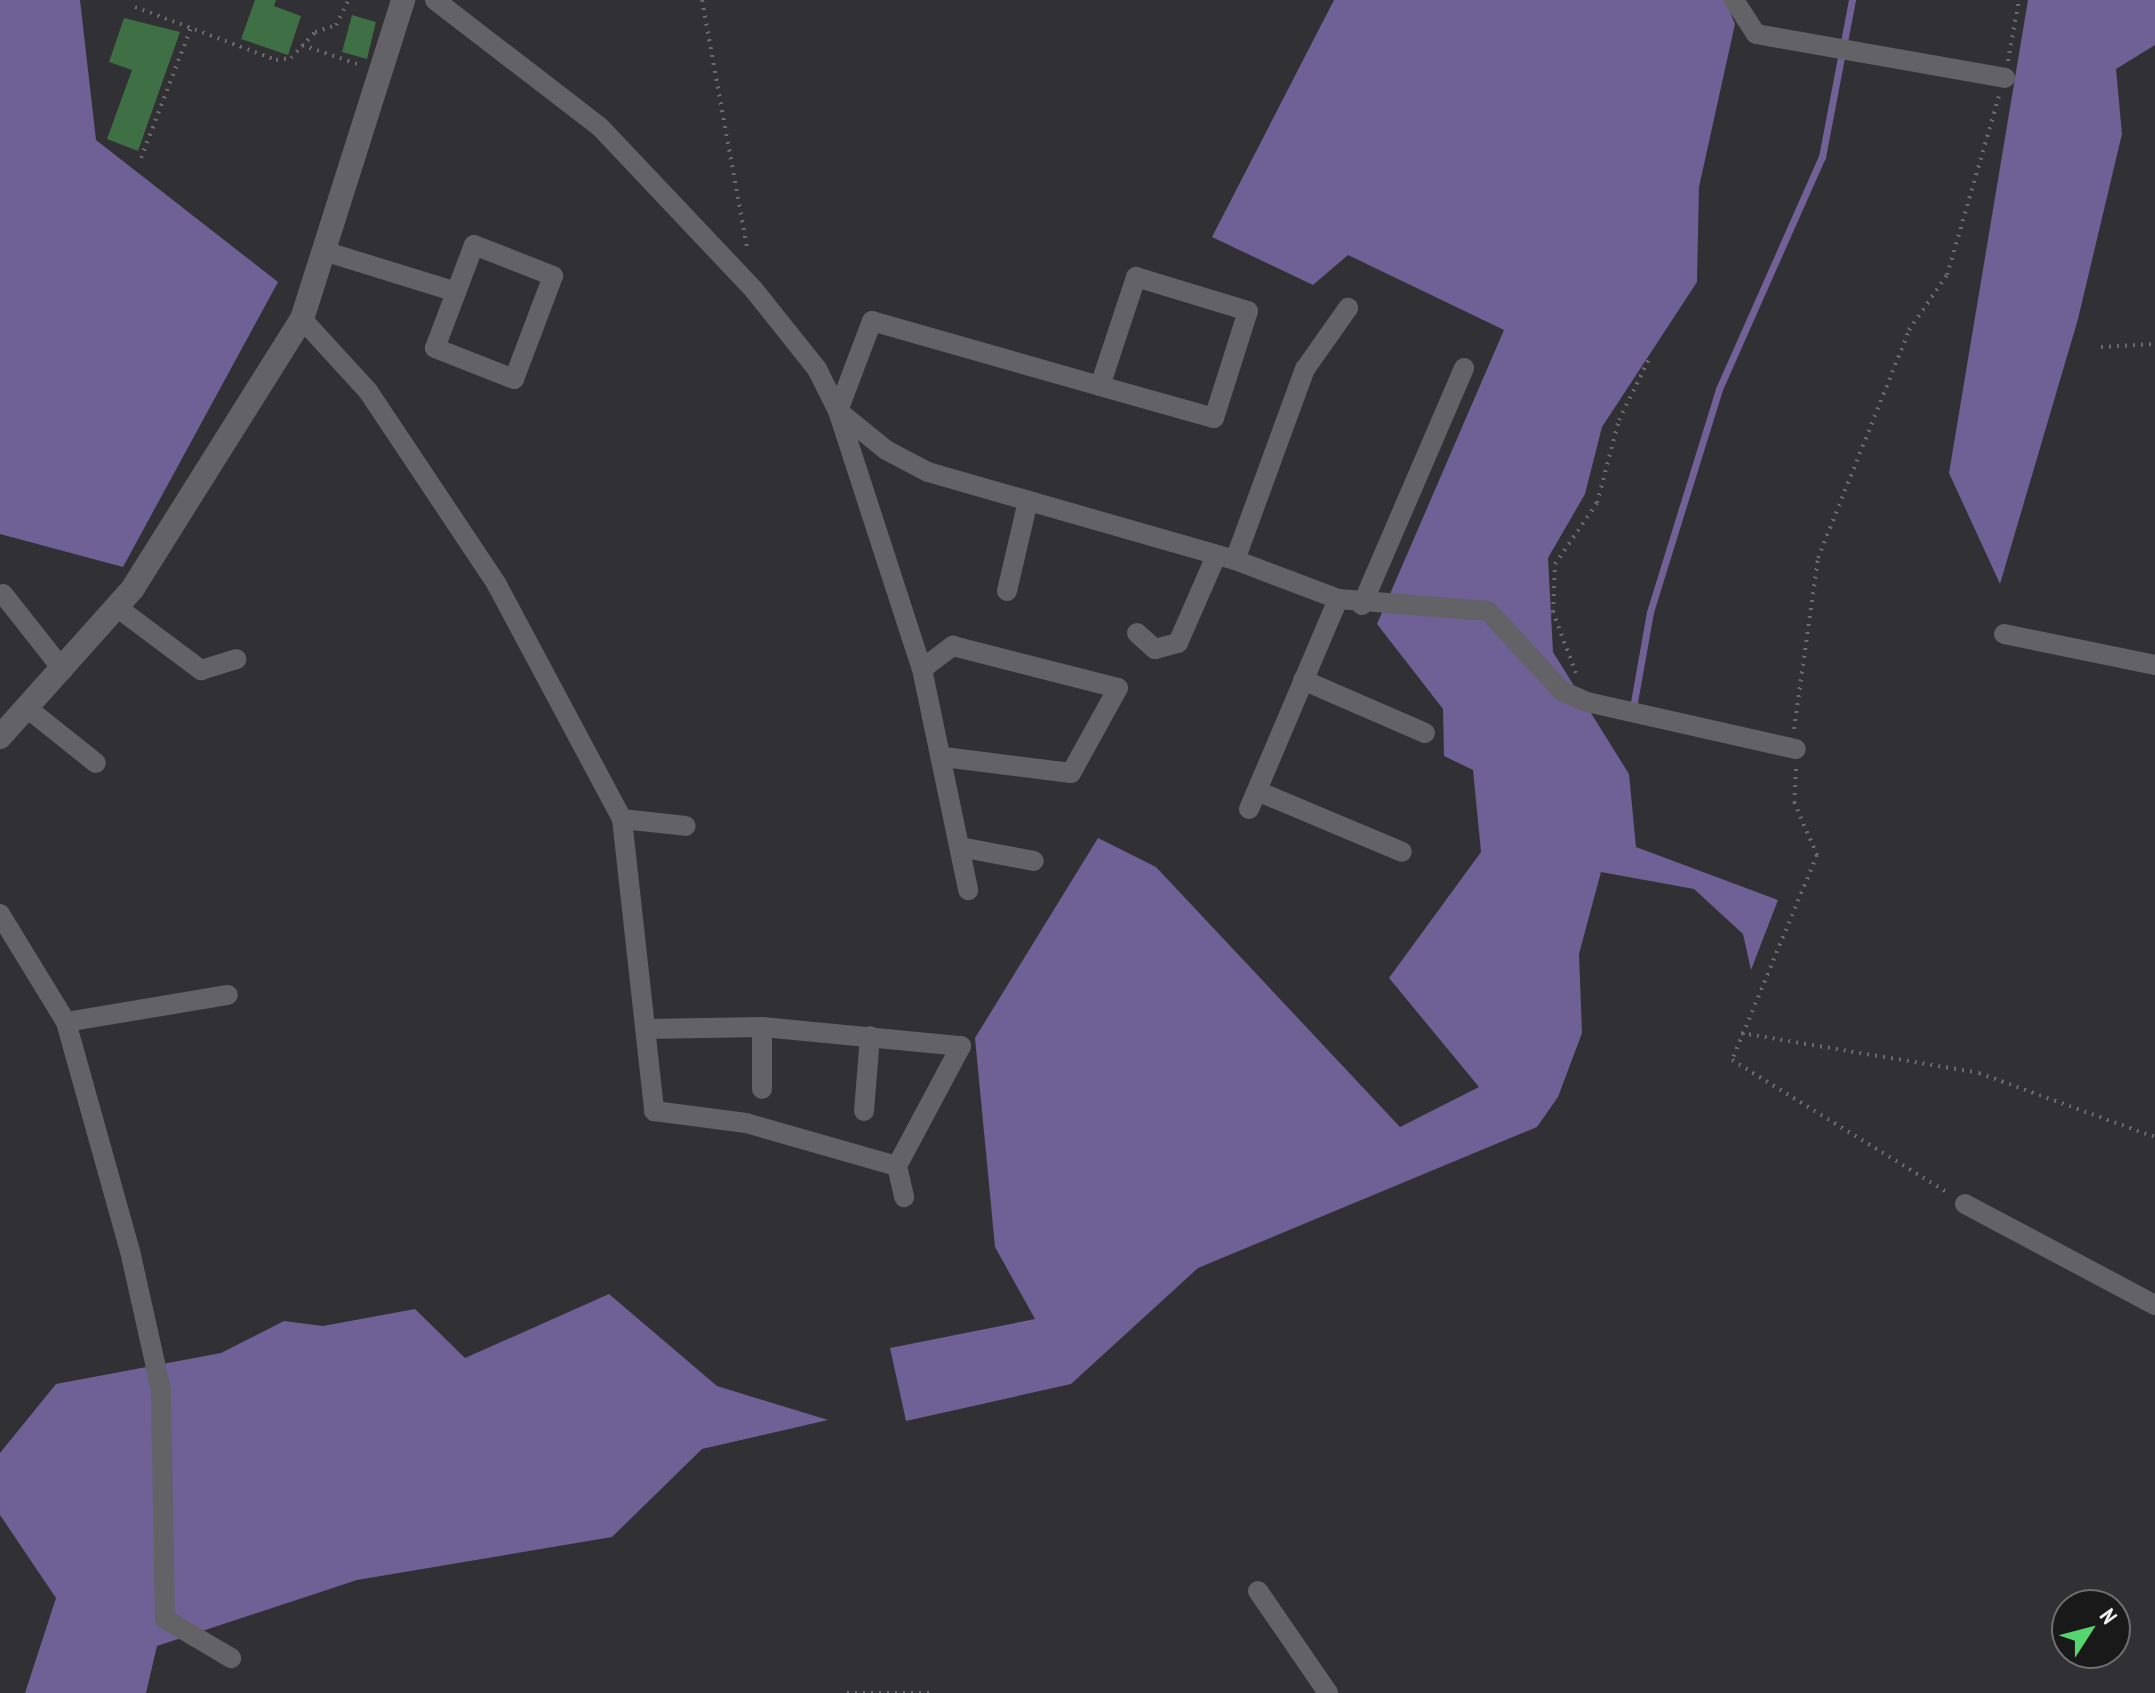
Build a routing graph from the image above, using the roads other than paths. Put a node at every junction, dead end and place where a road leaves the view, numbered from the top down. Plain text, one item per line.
1 (403, 0) edge
2 (435, 0) edge
3 (1734, 0) edge
4 (2005, 78) road end
5 (327, 252) junction
6 (456, 292) junction
7 (1348, 308) dead end
8 (302, 319) junction
9 (1464, 368) dead end
10 (1100, 386) junction
11 (838, 411) junction
12 (1028, 501) junction
13 (1226, 558) junction
14 (1007, 591) dead end
15 (3, 594) dead end
16 (1338, 599) junction
17 (1362, 605) junction
18 (118, 608) junction
19 (1137, 633) dead end
20 (2004, 634) dead end
21 (236, 659) dead end
22 (2155, 665) edge
23 (922, 669) junction
24 (63, 670) junction
25 (1303, 680) junction
26 (27, 708) junction
27 (1425, 733) dead end
28 (0, 737) edge
29 (1796, 749) road end
30 (944, 757) junction
31 (96, 763) dead end
32 (622, 819) junction
33 (686, 826) dead end
34 (960, 847) junction
35 (1402, 852) dead end
36 (1034, 861) dead end
37 (968, 890) dead end
38 (0, 914) edge
39 (228, 995) dead end
40 (66, 1022) junction
41 (762, 1027) junction
42 (646, 1029) junction
43 (870, 1036) junction
44 (762, 1089) dead end
45 (864, 1111) dead end
46 (897, 1166) junction
47 (904, 1197) dead end
48 (1965, 1204) road end
49 (2155, 1305) edge
50 (1258, 1591) dead end
51 (231, 1658) dead end
52 (1328, 1693) edge

1 - 5 street
2 - 11 street
3 - 4 street
5 - 6 street
5 - 8 street
6 - 6 street
7 - 13 street
8 - 18 street
8 - 32 street
9 - 17 street
10 - 10 street
10 - 11 street
11 - 12 street
11 - 23 street
12 - 13 street
12 - 14 street
13 - 16 street
13 - 19 street
15 - 24 street
16 - 17 street
16 - 25 street
17 - 29 street
18 - 21 street
18 - 24 street
20 - 22 street
23 - 30 street
23 - 30 street
24 - 26 street
25 - 27 street
25 - 35 street
26 - 28 street
26 - 31 street
30 - 34 street
32 - 33 street
32 - 42 street
34 - 36 street
34 - 37 street
38 - 40 street
39 - 40 street
40 - 51 street
41 - 42 street
41 - 43 street
41 - 44 street
42 - 46 street
43 - 45 street
43 - 46 street
46 - 47 street
48 - 49 street
50 - 52 street

